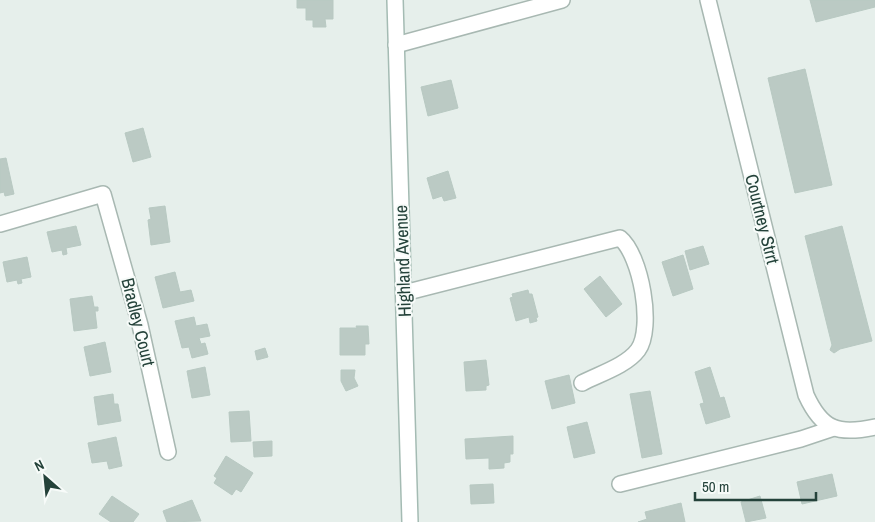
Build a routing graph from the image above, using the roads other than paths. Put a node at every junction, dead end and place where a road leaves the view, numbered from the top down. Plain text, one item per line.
1 (395, 0) edge
2 (562, 0) edge
3 (708, 0) edge
4 (396, 44) junction
5 (0, 224) edge
6 (404, 293) junction
7 (582, 383) dead end
8 (875, 427) edge
9 (834, 428) junction
10 (168, 452) dead end
11 (620, 484) dead end
12 (410, 522) edge

1 - 4 street, Highland Avenue
2 - 4 street
3 - 9 street, Courtney Strrt
4 - 6 street, Highland Avenue
5 - 10 street, Bradley Court
6 - 7 street
6 - 12 street, Highland Avenue
8 - 9 street
9 - 11 street

